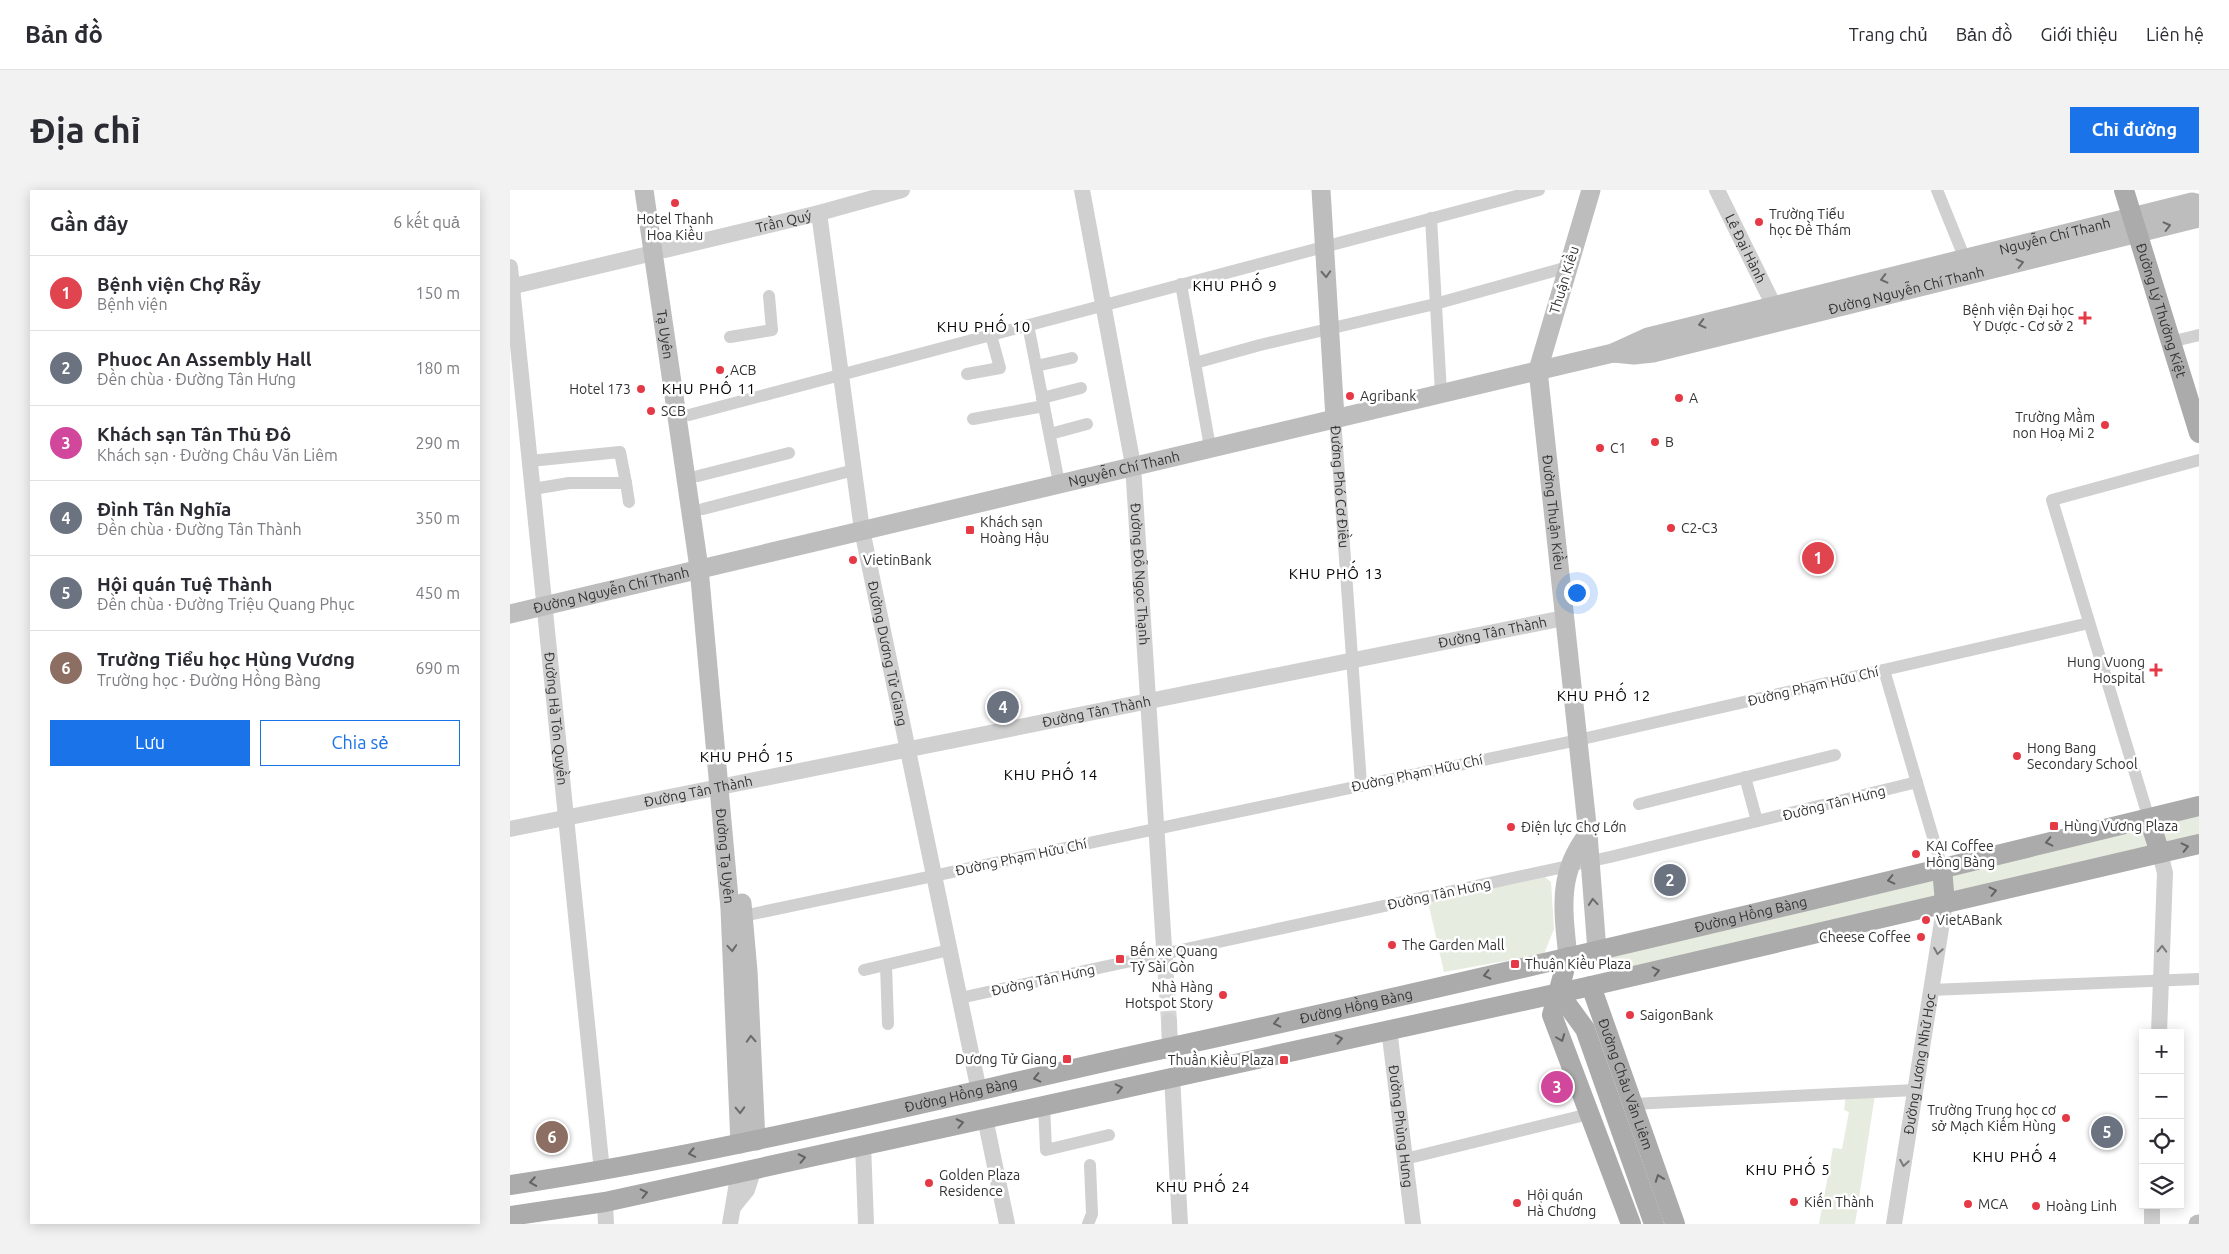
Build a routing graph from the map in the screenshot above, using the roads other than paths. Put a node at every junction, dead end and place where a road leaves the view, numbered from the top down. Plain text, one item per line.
1 (644, 190) edge
2 (656, 190) edge
3 (902, 190) edge
4 (1082, 190) edge
5 (1322, 190) edge
6 (1539, 190) edge
7 (1591, 190) edge
8 (1718, 190) edge
9 (1937, 190) edge
10 (2124, 190) edge
11 (2199, 204) edge
12 (819, 213) junction
13 (1430, 218) junction
14 (2199, 218) edge
15 (2135, 226) junction
16 (1325, 246) junction
17 (659, 251) junction
18 (510, 267) edge
19 (1568, 267) junction
20 (1969, 267) junction
21 (1181, 284) junction
22 (511, 287) edge
23 (769, 296) dead end
24 (1435, 304) junction
25 (1102, 305) junction
26 (1778, 314) junction
27 (1752, 320) junction
28 (1028, 325) junction
29 (1330, 329) junction
30 (992, 335) junction
31 (2199, 335) edge
32 (730, 337) dead end
33 (2170, 342) junction
34 (1614, 353) junction
35 (1072, 358) dead end
36 (1195, 363) junction
37 (1036, 366) junction
38 (1538, 370) junction
39 (841, 374) junction
40 (967, 374) dead end
41 (1081, 388) dead end
42 (1441, 393) junction
43 (1043, 402) junction
44 (683, 416) junction
45 (1335, 418) junction
46 (974, 419) dead end
47 (1087, 424) dead end
48 (2199, 433) edge
49 (1050, 434) junction
50 (1210, 447) junction
51 (789, 453) dead end
52 (2199, 460) edge
53 (530, 461) junction
54 (1133, 465) junction
55 (854, 470) junction
56 (698, 476) junction
57 (626, 483) junction
58 (1059, 483) junction
59 (533, 489) junction
60 (629, 502) dead end
61 (702, 509) junction
62 (862, 530) junction
63 (705, 567) junction
64 (545, 606) junction
65 (510, 614) edge
66 (1564, 618) junction
67 (2090, 623) junction
68 (1352, 660) junction
69 (1884, 670) junction
70 (1148, 702) junction
71 (1578, 740) junction
72 (908, 750) junction
73 (1835, 755) dead end
74 (1745, 777) junction
75 (1917, 782) junction
76 (1361, 784) junction
77 (724, 786) junction
78 (1639, 804) dead end
79 (2199, 806) edge
80 (567, 818) junction
81 (2149, 818) junction
82 (1757, 821) junction
83 (1156, 828) junction
84 (510, 829) edge
85 (1588, 834) junction
86 (2199, 844) edge
87 (2160, 853) junction
88 (1590, 861) junction
89 (1568, 866) junction
90 (1942, 868) junction
91 (934, 875) junction
92 (1945, 902) junction
93 (737, 917) junction
94 (949, 950) junction
95 (1597, 951) junction
96 (1568, 957) junction
97 (1164, 958) junction
98 (886, 965) junction
99 (864, 970) dead end
100 (2199, 979) edge
101 (2161, 980) junction
102 (1592, 986) junction
103 (1931, 990) junction
104 (1558, 992) junction
105 (960, 998) junction
106 (1386, 999) junction
107 (1168, 1021) tunnel mouth
108 (888, 1024) dead end
109 (1389, 1028) junction
110 (1584, 1029) junction
111 (2159, 1029) edge
112 (1170, 1048) junction
113 (1172, 1076) junction
114 (1915, 1090) junction
115 (979, 1091) junction
116 (1633, 1104) junction
117 (1044, 1105) junction
118 (1613, 1108) junction
119 (1590, 1114) junction
120 (862, 1117) junction
121 (985, 1118) junction
122 (1109, 1135) dead end
123 (748, 1142) junction
124 (863, 1144) junction
125 (1406, 1158) junction
126 (1090, 1165) dead end
127 (746, 1170) junction
128 (602, 1171) junction
129 (510, 1185) edge
130 (606, 1202) junction
131 (2152, 1209) edge
132 (510, 1216) edge
133 (606, 1224) edge
134 (730, 1224) edge
135 (866, 1224) edge
136 (1007, 1224) edge
137 (1088, 1224) edge
138 (1180, 1224) edge
139 (1414, 1224) edge
140 (1631, 1224) edge
141 (1654, 1224) edge
142 (1676, 1224) edge
143 (1894, 1224) edge
144 (2152, 1224) edge

1 - 17 main road, Tạ Uyên
2 - 17 main road, Tạ Uyên
3 - 12 street, Trần Quý
4 - 25 street, Đường Đỗ Ngọc Thạnh
5 - 16 main road, Đường Phó Cơ Điều
6 - 13 street
7 - 19 main road, Thuận Kiều
8 - 26 street, Lê Đại Hành
9 - 20 street
10 - 15 main road, Đường Lý Thường Kiệt
11 - 15 main road
12 - 17 street, Trần Quý
12 - 39 street, Đường Dương Tử Giang
13 - 16 street
13 - 24 street
15 -> 14 main road, Đường Nguyễn Chí Thanh
15 - 20 main road, Đường Nguyễn Chí Thanh
15 - 33 main road, Đường Lý Thường Kiệt
16 - 21 street
16 -> 29 main road, Đường Phó Cơ Điều
17 - 22 street, Trần Quý
17 - 44 main road, Tạ Uyên
18 - 22 street, Đường Hà Tôn Quyền
19 - 24 street
19 - 38 main road, Thuận Kiều
20 - 26 main road, Đường Nguyễn Chí Thanh
21 - 25 street
21 - 36 street
22 - 53 street, Đường Hà Tôn Quyền
23 - 32 street
24 - 29 street
24 - 42 street
25 - 28 street
25 - 54 street, Đường Đỗ Ngọc Thạnh
26 - 27 main road, Đường Nguyễn Chí Thanh
27 -> 34 main road, Đường Nguyễn Chí Thanh
27 - 34 main road, Đường Nguyễn Chí Thanh
28 - 30 street
28 - 37 street
29 - 36 street
29 - 45 main road, Đường Phó Cơ Điều
30 - 39 street
30 - 40 street
31 - 33 street
33 - 48 main road, Đường Lý Thường Kiệt
34 - 38 main road, Đường Nguyễn Chí Thanh
35 - 37 street
36 - 50 street
37 - 43 street
38 - 42 main road, Nguyễn Chí Thanh
38 - 66 main road, Đường Thuận Kiều
39 - 44 street
39 - 55 street, Đường Dương Tử Giang
41 - 43 street
42 - 45 main road, Nguyễn Chí Thanh
43 - 46 street
43 - 49 street
44 - 56 main road, Tạ Uyên
44 - 63 main road, Tạ Uyên
45 - 50 main road, Nguyễn Chí Thanh
45 - 68 street, Đường Phó Cơ Điều
47 - 49 street
49 - 58 street
50 - 54 main road, Nguyễn Chí Thanh
51 - 56 street
52 - 67 street
53 - 57 street
53 - 59 street, Đường Hà Tôn Quyền
54 - 58 main road, Nguyễn Chí Thanh
54 - 70 street, Đường Đỗ Ngọc Thạnh
55 - 61 street
55 - 62 street, Đường Dương Tử Giang
56 - 61 main road, Tạ Uyên
57 - 59 street
57 - 60 street
58 - 62 main road, Nguyễn Chí Thanh
59 - 64 street, Đường Hà Tôn Quyền
61 - 63 main road, Tạ Uyên
62 - 63 main road, Nguyễn Chí Thanh
62 - 72 street, Đường Dương Tử Giang
63 - 64 main road, Đường Nguyễn Chí Thanh
63 - 77 main road, Đường Tạ Uyên
64 - 65 main road, Đường Nguyễn Chí Thanh
64 - 80 street, Đường Hà Tôn Quyền
66 - 68 street, Đường Tân Thành
66 - 71 main road, Đường Thuận Kiều
67 - 69 street, Đường Phạm Hữu Chí
67 - 81 street
68 - 70 street, Đường Tân Thành
68 - 76 street, Đường Phó Cơ Điều
69 - 71 street, Đường Phạm Hữu Chí
69 - 75 street
70 - 72 street, Đường Tân Thành
70 - 83 street, Đường Đỗ Ngọc Thạnh
71 - 76 street, Đường Phạm Hữu Chí
71 - 85 main road, Đường Thuận Kiều
72 - 77 street, Đường Tân Thành
72 - 91 street, Đường Dương Tử Giang
73 - 74 street
74 - 78 street
74 - 82 street
75 - 82 street, Đường Tân Hưng
75 - 90 street
76 - 83 street, Đường Phạm Hữu Chí
77 - 80 street, Đường Tân Thành
77 - 93 main road, Đường Tạ Uyên
79 - 81 main road, Đường Hồng Bàng
80 - 84 street, Đường Tân Thành
80 - 128 street, Đường Hà Tôn Quyền
81 - 87 main road
81 -> 90 main road, Đường Hồng Bàng
82 - 88 street, Đường Tân Hưng
83 - 91 street, Đường Phạm Hữu Chí
83 - 97 street, Đường Đỗ Ngọc Thạnh
85 - 88 main road, Đường Thuận Kiều
85 - 89 main road
87 -> 86 main road, Đường Hồng Bàng
92 -> 87 main road, Đường Hồng Bàng
101 -> 87 street
88 - 89 street, Đường Tân Hưng
95 -> 88 main road, Đường Thuận Kiều
89 - 96 main road
89 - 97 street, Đường Tân Hưng
90 - 92 main road
90 -> 95 main road, Đường Hồng Bàng
91 - 93 street, Đường Phạm Hữu Chí
91 - 94 street, Đường Dương Tử Giang
102 -> 92 main road, Đường Hồng Bàng
92 -> 103 street, Đường Lương Nhữ Học
93 - 123 main road, Đường Tạ Uyên
94 - 98 street
94 - 105 street, Đường Dương Tử Giang
95 - 96 main road, Đường Hồng Bàng
95 - 102 main road
96 - 104 main road
96 -> 106 main road, Đường Hồng Bàng
97 - 105 street, Đường Tân Hưng
98 - 99 street
98 - 108 street
100 - 101 street
101 - 103 street
101 - 111 street
102 - 104 main road, Đường Hồng Bàng
102 - 110 main road, Đường Châu Văn Liêm
102 - 116 main road, Đường Châu Văn Liêm
103 - 114 street, Đường Lương Nhữ Học
104 - 109 main road, Đường Hồng Bàng
104 - 110 main road, Đường Châu Văn Liêm
104 -> 119 main road
105 - 115 street, Đường Dương Tử Giang
106 - 109 main road
106 -> 112 main road, Đường Hồng Bàng
107 - 112 street
113 -> 109 main road, Đường Hồng Bàng
109 - 125 street, Đường Phùng Hưng
110 - 118 main road, Đường Châu Văn Liêm
112 - 113 main road
112 -> 115 main road, Đường Hồng Bàng
117 -> 113 main road, Đường Hồng Bàng
113 - 138 street
114 - 116 street
114 -> 143 street, Đường Lương Nhữ Học
115 - 120 main road, Đường Hồng Bàng
115 - 121 main road
116 - 118 main road
142 -> 116 main road, Đường Châu Văn Liêm
117 - 121 main road, Đường Hồng Bàng
117 - 122 street
118 - 119 main road
118 - 141 main road, Đường Châu Văn Liêm
119 - 125 street
119 - 140 main road
120 - 123 main road, Đường Hồng Bàng
120 - 124 main road
124 -> 121 main road, Đường Hồng Bàng
121 - 136 street
123 - 127 main road
123 -> 128 main road, Đường Hồng Bàng
127 -> 124 main road, Đường Hồng Bàng
124 - 135 street
125 - 139 street, Đường Phùng Hưng
126 - 137 street
130 -> 127 main road, Đường Hồng Bàng
127 - 134 street
128 -> 129 main road, Đường Hồng Bàng
128 - 130 main road
130 - 132 main road, Đường Hồng Bàng
130 - 133 street
131 - 144 street

